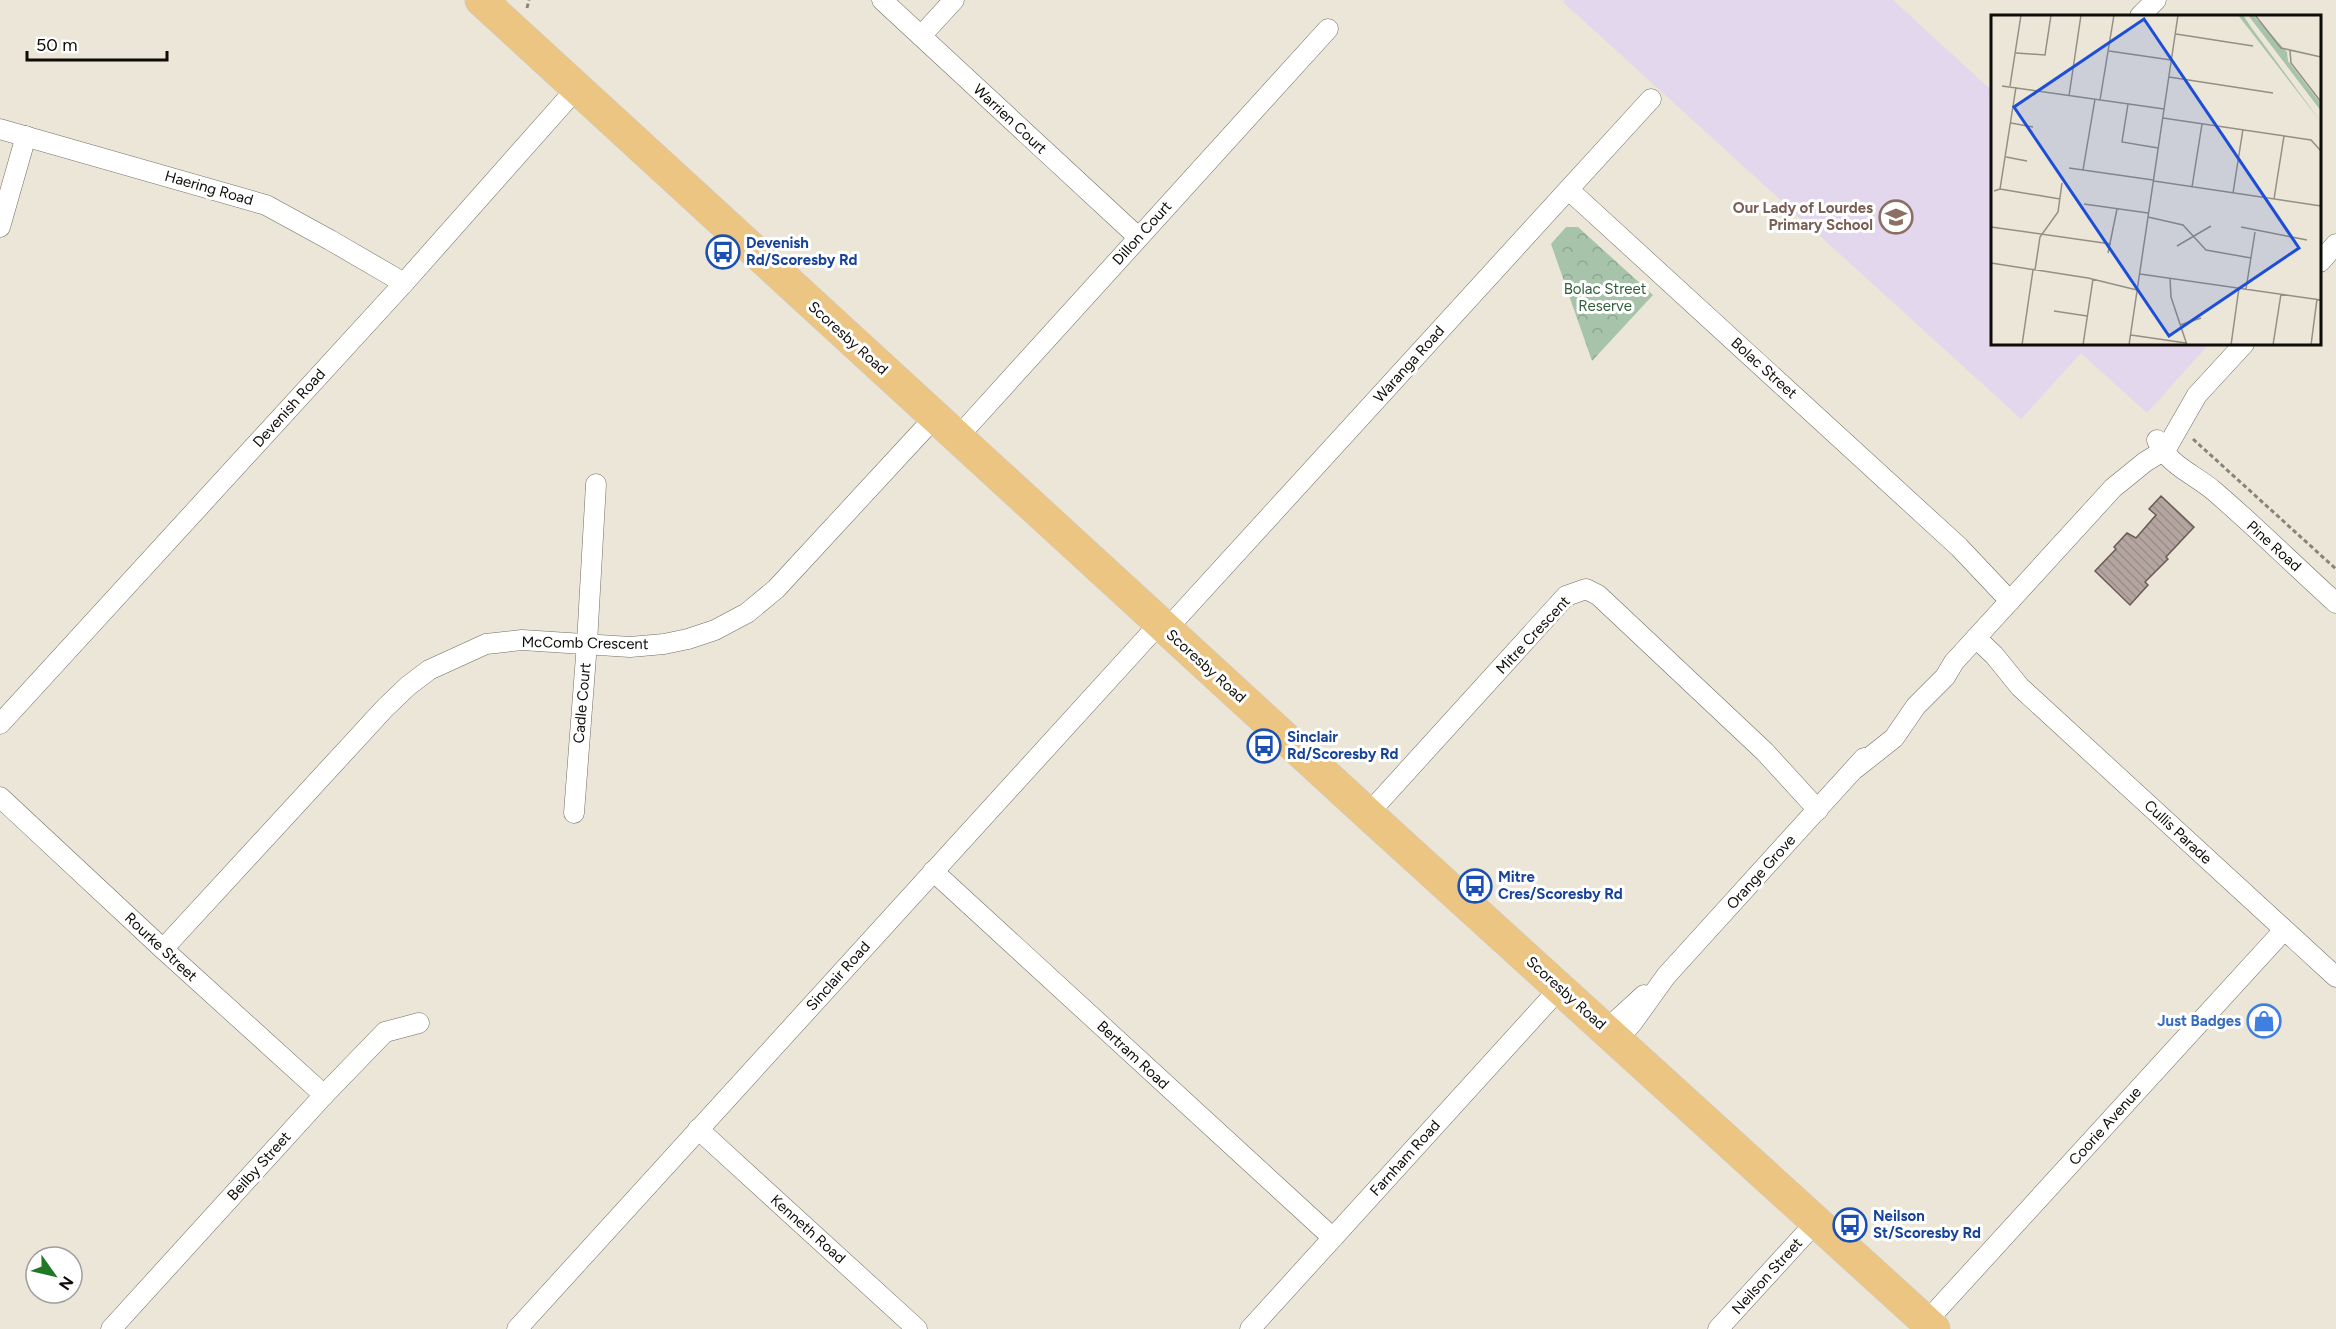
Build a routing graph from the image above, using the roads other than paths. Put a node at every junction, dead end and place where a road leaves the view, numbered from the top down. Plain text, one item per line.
1 (481, 0) edge
2 (882, 0) edge
3 (954, 0) edge
4 (2156, 0) edge
5 (2141, 15) edge
6 (1328, 29) dead end
7 (921, 36) junction
8 (576, 89) junction
9 (1652, 99) dead end
10 (0, 129) edge
11 (26, 136) junction
12 (1569, 190) junction
13 (0, 227) edge
14 (1138, 237) junction
15 (2336, 244) edge
16 (2321, 260) edge
17 (404, 284) junction
18 (2243, 345) edge
19 (935, 417) junction
20 (957, 438) junction
21 (2163, 445) junction
22 (596, 484) dead end
23 (2014, 596) junction
24 (2336, 603) edge
25 (1163, 627) junction
26 (587, 643) junction
27 (1972, 643) junction
28 (1, 721) edge
29 (0, 797) edge
30 (1822, 805) junction
31 (574, 813) dead end
32 (1368, 814) junction
33 (933, 871) junction
34 (2284, 930) junction
35 (163, 949) junction
36 (2336, 977) edge
37 (1560, 988) junction
38 (419, 1023) dead end
39 (1612, 1035) junction
40 (324, 1095) junction
41 (698, 1129) junction
42 (1816, 1222) junction
43 (1333, 1238) junction
44 (1930, 1326) edge
45 (111, 1329) edge
46 (516, 1329) edge
47 (917, 1329) edge
48 (1250, 1329) edge
49 (1718, 1329) edge

1 - 8 main road, Scoresby Road
2 - 7 street, Warrien Court
3 - 7 street
4 - 5 street
6 - 14 street, Dillon Court
7 - 14 street, Warrien Court
8 - 17 street, Devenish Road
8 - 19 main road, Scoresby Road
9 - 12 street, Waranga Road
10 - 11 street, Haering Road
11 - 13 street
11 - 17 street, Haering Road
12 - 23 street, Bolac Street
12 - 25 street, Waranga Road
14 - 20 street, Dillon Court
15 - 16 street
17 - 28 street, Devenish Road
18 - 21 street, Orange Grove
19 - 20 main road, Scoresby Road
19 - 26 street, McComb Crescent
20 - 25 main road, Scoresby Road
21 - 23 street, Orange Grove
21 - 24 street, Pine Road
22 - 26 street, Cadle Court
23 - 27 street, Orange Grove
25 - 32 main road, Scoresby Road
25 - 33 street, Sinclair Road
26 - 31 street, Cadle Court
26 - 35 street, McComb Crescent
27 - 30 street, Orange Grove
27 - 34 street, Cullis Parade
29 - 35 street, Rourke Street
30 - 32 street, Mitre Crescent
30 - 39 street, Orange Grove
32 - 37 main road, Scoresby Road
33 - 41 street, Sinclair Road
33 - 43 street, Bertram Road
34 - 36 street, Cullis Parade
34 - 44 street, Coorie Avenue
35 - 40 street, Rourke Street
37 - 39 main road, Scoresby Road
37 - 43 street, Farnham Road
38 - 40 street, Beilby Street
39 - 42 main road, Scoresby Road
40 - 45 street, Beilby Street
41 - 46 street, Sinclair Road
41 - 47 street, Kenneth Road
42 - 44 main road, Scoresby Road
42 - 49 street, Neilson Street
43 - 48 street, Farnham Road

